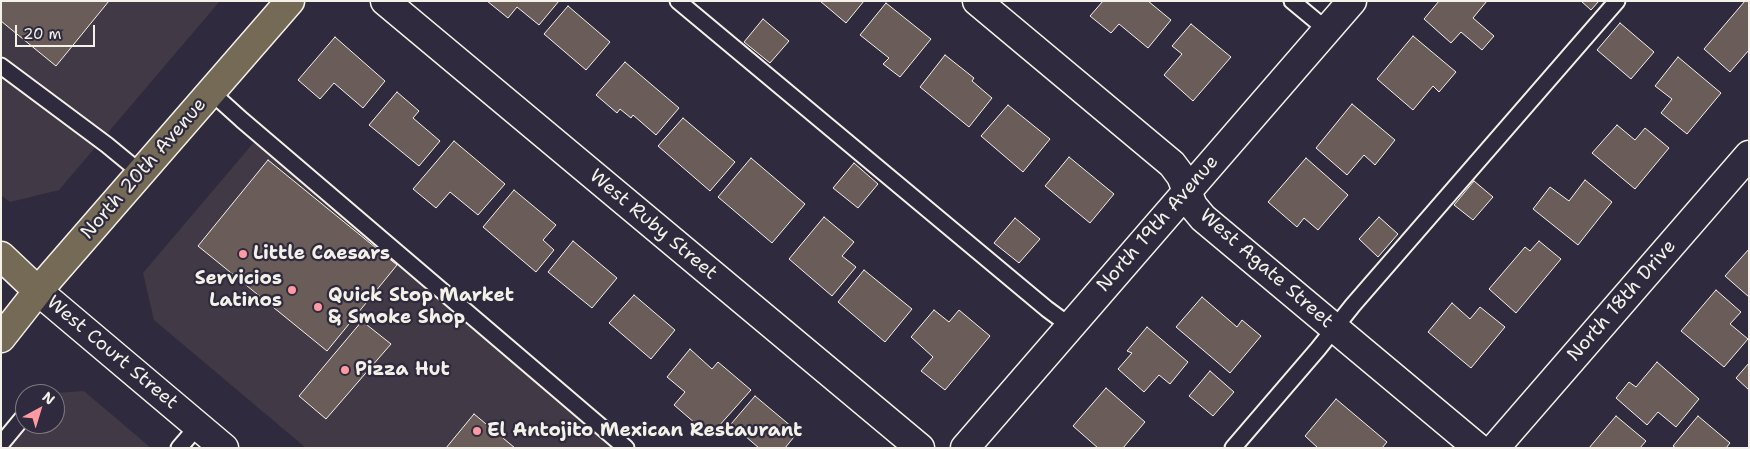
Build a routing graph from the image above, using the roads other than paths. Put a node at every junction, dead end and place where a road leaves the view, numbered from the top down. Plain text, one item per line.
1 (290, 1) edge
2 (385, 1) edge
3 (678, 1) edge
4 (977, 1) edge
5 (1292, 1) edge
6 (1352, 1) edge
7 (1617, 1) edge
8 (1326, 30) junction
9 (1, 66) edge
10 (211, 92) junction
11 (1749, 155) edge
12 (141, 173) junction
13 (1187, 191) junction
14 (1, 256) edge
15 (38, 291) junction
16 (1070, 326) junction
17 (1335, 328) junction
18 (1, 338) edge
19 (198, 426) junction
20 (15, 427) edge
21 (1, 444) edge
22 (179, 448) edge
23 (224, 448) edge
24 (626, 448) edge
25 (920, 448) edge
26 (965, 448) edge
27 (1233, 448) edge
28 (1478, 448) edge
29 (1495, 448) edge

1 - 10 main road, North 20th Avenue
2 - 25 street, West Ruby Street
3 - 16 lane
4 - 13 street, West Agate Street
5 - 8 lane
6 - 8 street, North 19th Avenue
7 - 17 lane
8 - 13 street, North 19th Avenue
9 - 12 lane
10 - 12 main road, North 20th Avenue
10 - 24 lane
11 - 29 street, North 18th Drive
12 - 15 main road, North 20th Avenue
13 - 16 street, North 19th Avenue
13 - 17 street, West Agate Street
14 - 15 main road, West Court Street
15 - 18 main road, North 20th Avenue
15 - 19 street, West Court Street
16 - 26 street, North 19th Avenue
17 - 27 lane
17 - 28 street, West Agate Street
19 - 22 lane
19 - 23 street, West Court Street
20 - 21 lane

